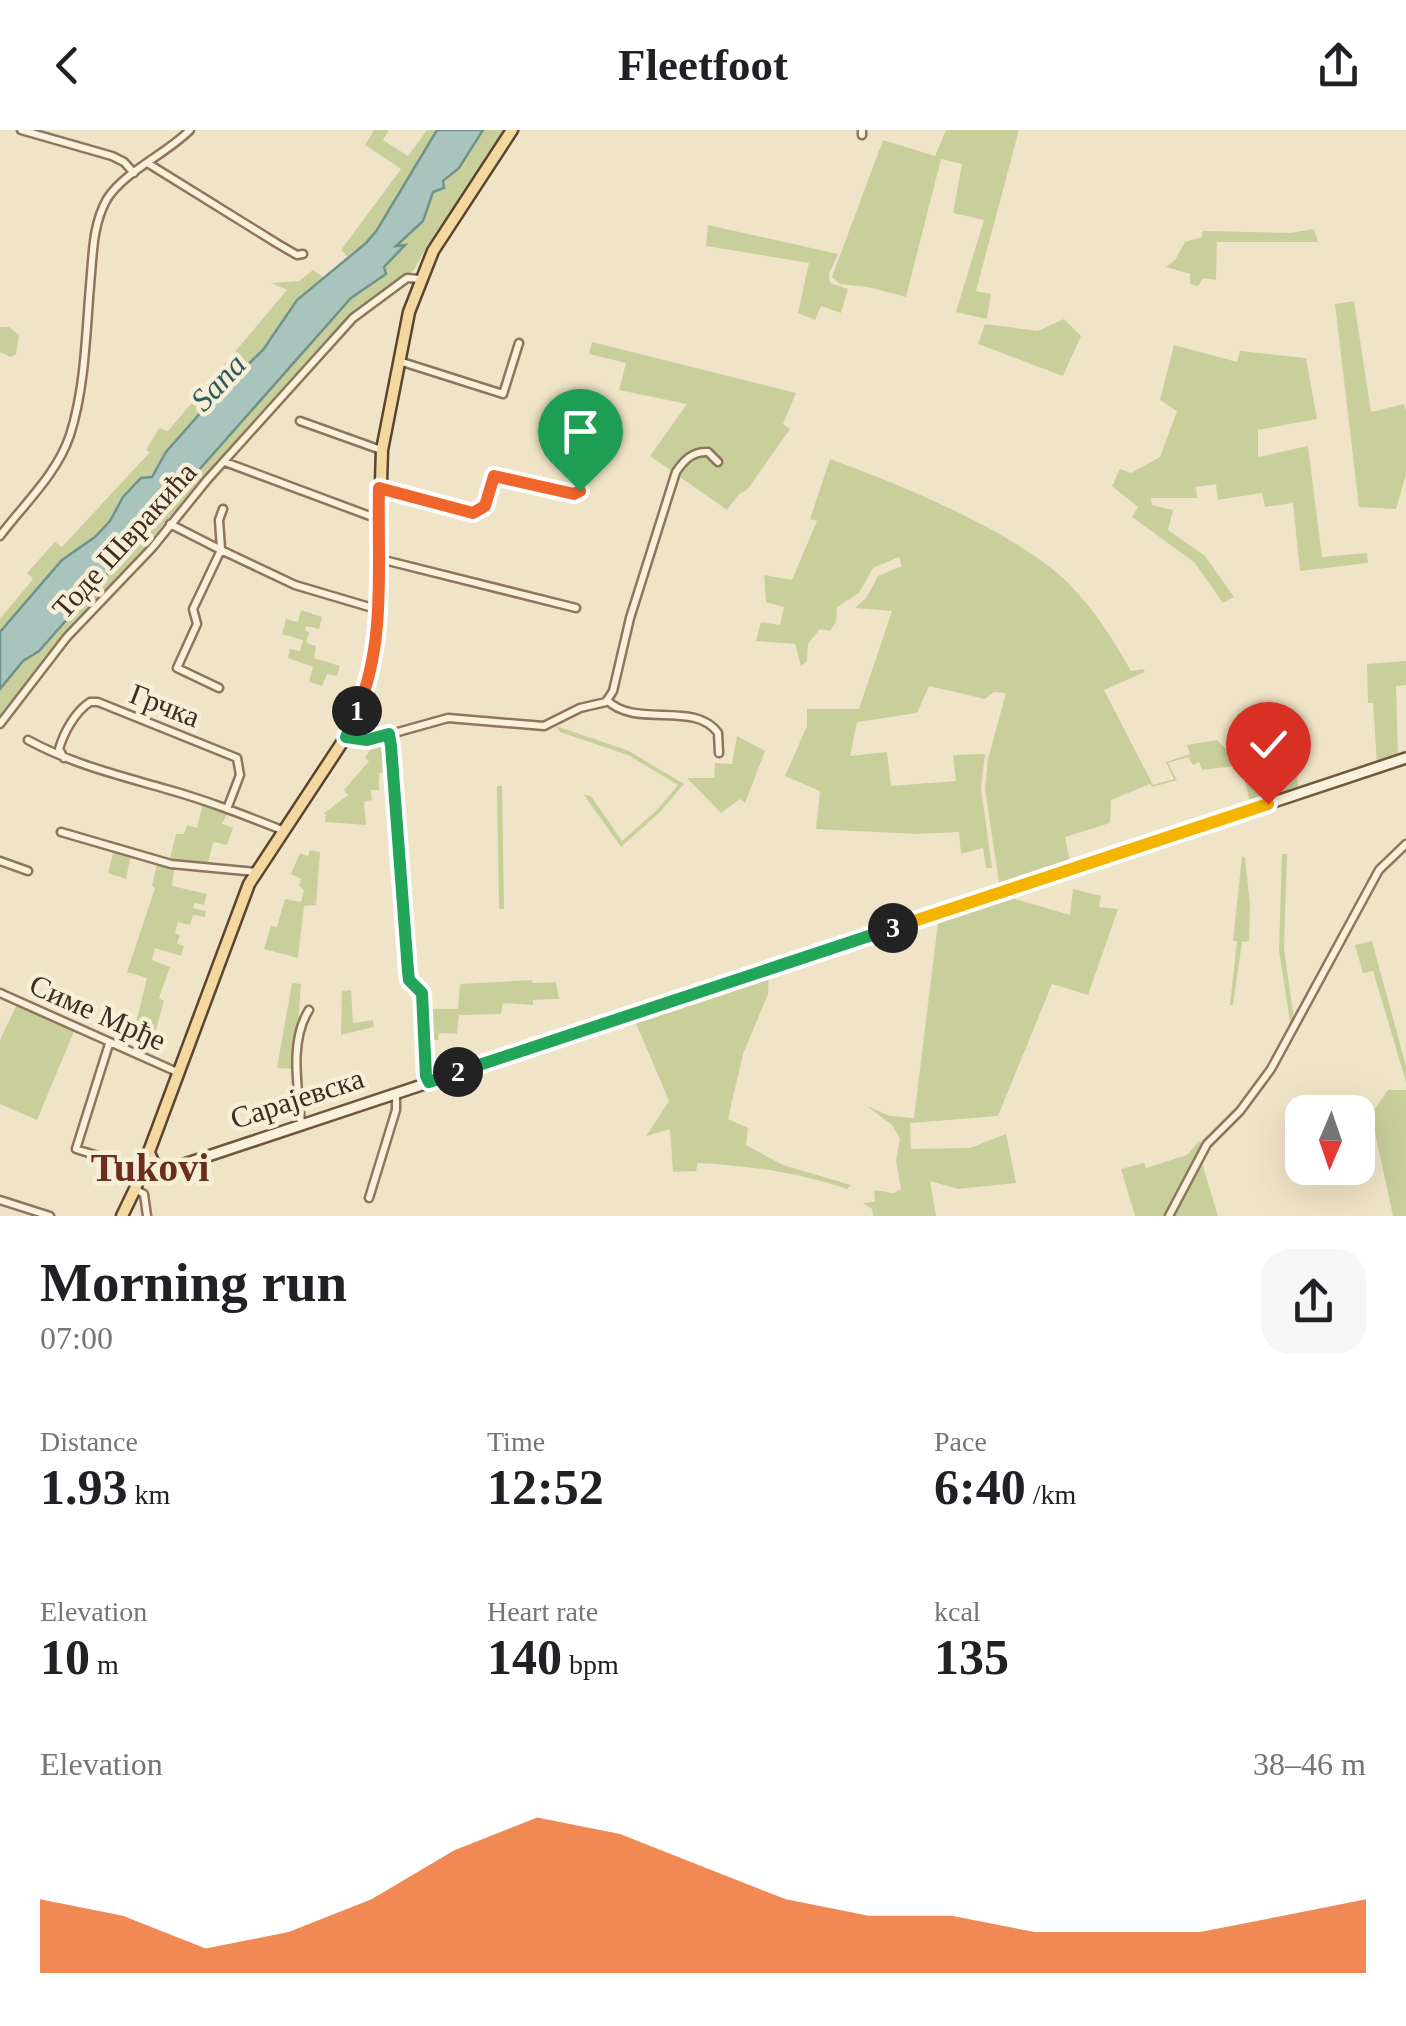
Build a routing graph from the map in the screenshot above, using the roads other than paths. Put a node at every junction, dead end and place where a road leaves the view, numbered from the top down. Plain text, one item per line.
1 (21, 130) edge
2 (190, 130) edge
3 (512, 130) edge
4 (150, 164) junction
5 (134, 173) junction
6 (303, 254) dead end
7 (420, 278) junction
8 (519, 343) dead end
9 (399, 362) junction
10 (300, 420) dead end
11 (382, 450) junction
12 (588, 456) dead end
13 (224, 462) junction
14 (718, 462) dead end
15 (379, 488) junction
16 (223, 509) dead end
17 (378, 520) junction
18 (170, 524) junction
19 (0, 536) edge
20 (220, 550) junction
21 (378, 558) junction
22 (576, 608) dead end
23 (378, 610) junction
24 (219, 688) dead end
25 (608, 700) junction
26 (0, 724) edge
27 (389, 734) junction
28 (346, 737) junction
29 (28, 740) dead end
30 (720, 752) dead end
31 (64, 758) junction
32 (1406, 758) edge
33 (227, 808) junction
34 (282, 830) junction
35 (61, 832) dead end
36 (1406, 844) edge
37 (0, 861) edge
38 (28, 872) dead end
39 (256, 872) junction
40 (0, 993) edge
41 (309, 1010) dead end
42 (109, 1044) junction
43 (177, 1072) junction
44 (429, 1082) junction
45 (395, 1092) junction
46 (301, 1123) junction
47 (149, 1150) junction
48 (164, 1170) junction
49 (139, 1179) junction
50 (369, 1198) dead end
51 (0, 1200) edge
52 (50, 1216) edge
53 (122, 1216) edge
54 (147, 1216) edge
55 (1169, 1216) edge

1 - 5 street
2 - 4 street
3 - 7 main road
4 - 5 street
4 - 6 street
5 - 19 street
7 - 9 main road
7 - 13 street, Тоде Швракића
8 - 9 street
9 - 11 main road
10 - 11 street
11 - 15 main road
12 - 15 street
13 - 17 street
13 - 18 street, Тоде Швракића
14 - 25 street
15 - 17 main road
16 - 20 street
17 - 21 main road
18 - 20 street
18 - 26 street, Тоде Швракића
20 - 23 street
20 - 24 street
21 - 22 street
21 - 23 main road
23 - 28 main road
25 - 27 street
25 - 30 street
27 - 28 street
27 - 44 street
28 - 34 main road
29 - 31 street
31 - 33 street
31 - 33 street, Грчка
32 - 44 main road, Сарајевска
33 - 34 street
34 - 39 main road
35 - 39 street
36 - 55 street
37 - 38 street
39 - 43 main road
40 - 42 street, Симе Мрђе
41 - 46 street
42 - 43 street, Симе Мрђе
42 - 49 street
43 - 47 main road
44 - 45 main road, Сарајевска
45 - 46 main road, Сарајевска
45 - 50 street, Сарајевска
46 - 48 main road, Сарајевска
47 - 48 main road
47 - 49 main road
48 - 49 main road, Сарајевска
49 - 53 main road
49 - 54 street
51 - 52 street

